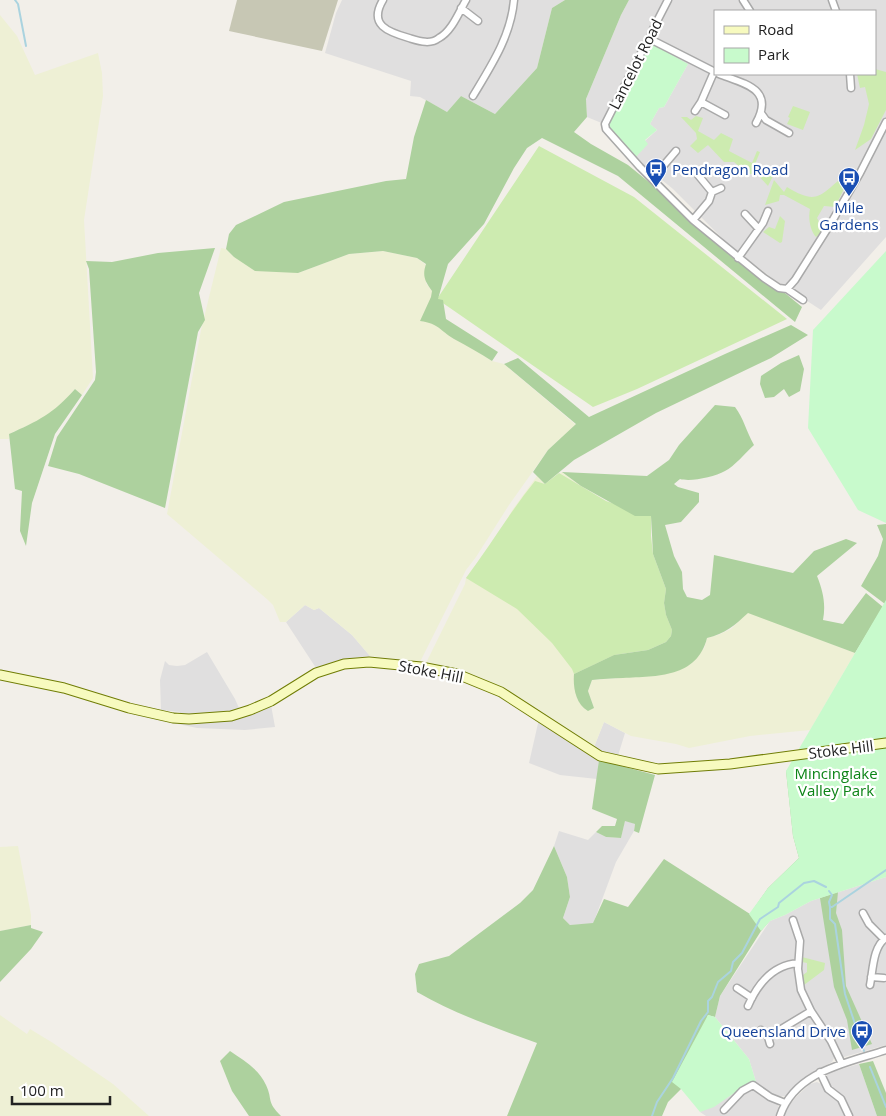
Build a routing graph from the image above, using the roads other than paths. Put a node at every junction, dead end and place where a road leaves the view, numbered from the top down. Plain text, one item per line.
1 (383, 0) edge
2 (466, 0) edge
3 (514, 0) edge
4 (668, 0) edge
5 (461, 8) junction
6 (478, 21) dead end
7 (650, 39) junction
8 (714, 72) edge
9 (721, 75) edge
10 (850, 75) edge
11 (852, 88) dead end
12 (473, 96) dead end
13 (701, 102) junction
14 (695, 111) dead end
15 (761, 113) junction
16 (724, 115) dead end
17 (886, 122) edge
18 (756, 123) dead end
19 (789, 132) dead end
20 (676, 151) dead end
21 (702, 171) dead end
22 (652, 179) junction
23 (721, 188) dead end
24 (712, 192) junction
25 (768, 211) dead end
26 (745, 214) dead end
27 (693, 220) junction
28 (758, 228) junction
29 (738, 258) junction
30 (787, 289) junction
31 (803, 300) dead end
32 (0, 675) edge
33 (886, 743) edge
34 (873, 913) dead end
35 (793, 920) dead end
36 (885, 938) edge
37 (798, 963) junction
38 (872, 977) junction
39 (884, 978) dead end
40 (870, 985) dead end
41 (737, 988) dead end
42 (752, 998) junction
43 (748, 1006) dead end
44 (811, 1011) junction
45 (761, 1030) dead end
46 (886, 1050) edge
47 (842, 1064) junction
48 (820, 1072) junction
49 (785, 1103) junction
50 (724, 1110) dead end
51 (780, 1116) edge
52 (849, 1116) edge

1 - 5 street
2 - 5 street
3 - 12 street
4 - 7 street, Lancelot Road
5 - 6 street
7 - 8 street
7 - 22 street, Lancelot Road
8 - 13 street
9 - 15 street
10 - 11 street
13 - 14 street
13 - 16 street
15 - 18 street
15 - 19 street
17 - 30 street
20 - 22 street
21 - 24 street
22 - 27 street
23 - 24 street
24 - 27 street
25 - 28 street
26 - 28 street
27 - 29 street
28 - 29 street
29 - 30 street
30 - 31 street
32 - 33 street, Stoke Hill
34 - 36 street
35 - 37 street
36 - 38 street
37 - 42 street
37 - 44 street
38 - 39 street
38 - 40 street
41 - 42 street
42 - 43 street
44 - 45 street
44 - 47 street
46 - 47 street
47 - 48 street
48 - 49 street
48 - 52 street
49 - 50 street
49 - 51 street

